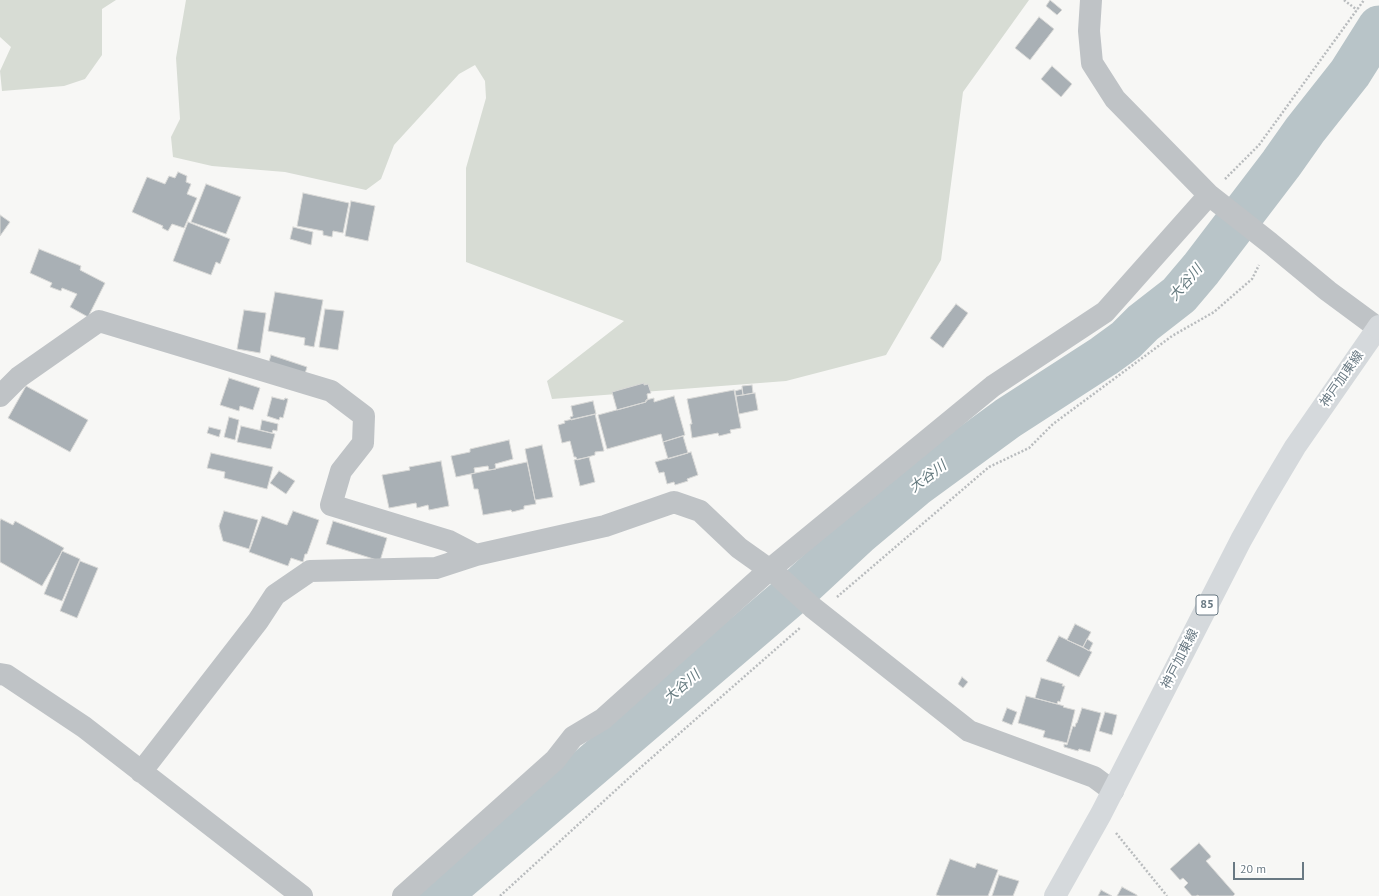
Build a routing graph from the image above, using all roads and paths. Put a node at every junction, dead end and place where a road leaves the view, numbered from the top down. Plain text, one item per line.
1 (1091, 0) edge
2 (1344, 0) edge
3 (1364, 0) edge
4 (1357, 10) junction
5 (1216, 201) junction
6 (1265, 239) junction
7 (1379, 328) edge
8 (0, 396) edge
9 (476, 555) junction
10 (773, 572) junction
11 (816, 609) junction
12 (0, 674) edge
13 (141, 772) junction
14 (1113, 791) junction
15 (1101, 814) junction
16 (302, 896) edge
17 (403, 896) edge
18 (500, 896) edge
19 (1055, 896) edge
20 (1166, 896) edge

1 - 5 street
2 - 4 path
3 - 4 path
4 - 5 path
5 - 6 street
5 - 10 street
6 - 7 street
6 - 11 path
7 - 14 main road, 神戸加東線 / 85
8 - 9 street
9 - 10 street
9 - 13 street
10 - 11 street
10 - 17 street
11 - 14 street
11 - 18 path
12 - 13 street
13 - 16 street
14 - 15 main road, 神戸加東線 / 85
15 - 19 main road, 神戸加東線 / 85
15 - 20 path

